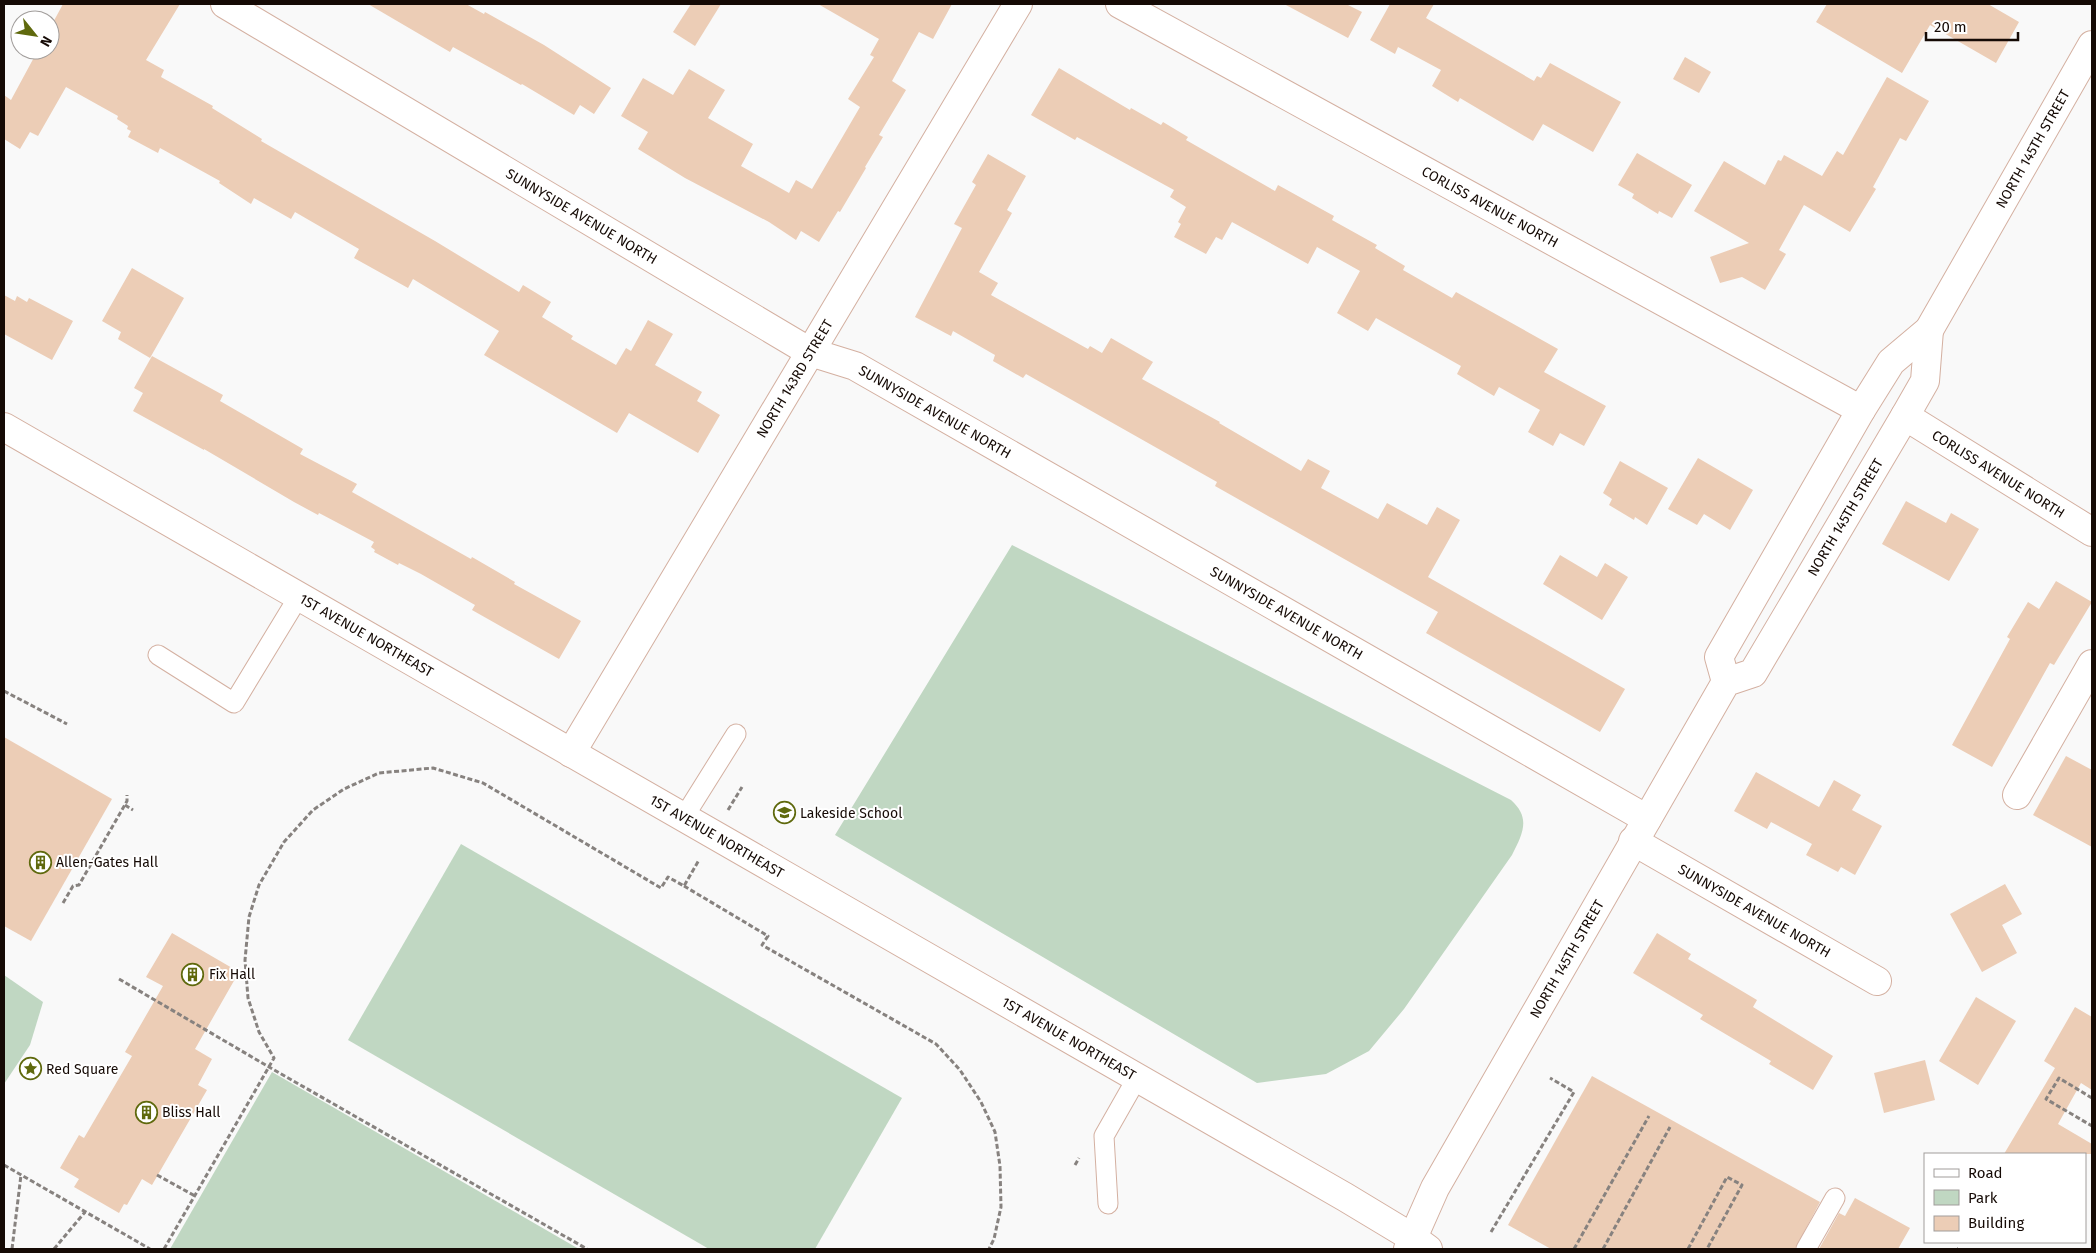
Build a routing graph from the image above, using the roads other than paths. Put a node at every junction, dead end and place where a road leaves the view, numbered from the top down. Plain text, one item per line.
1 (224, 4) edge
2 (1018, 4) edge
3 (1120, 4) edge
4 (2092, 45) edge
5 (1929, 330) junction
6 (810, 352) junction
7 (1860, 410) junction
8 (1905, 416) junction
9 (4, 427) edge
10 (2092, 532) edge
11 (299, 596) junction
12 (158, 655) dead end
13 (2092, 664) edge
14 (1726, 682) junction
15 (736, 734) dead end
16 (571, 752) junction
17 (2017, 795) dead end
18 (684, 817) junction
19 (1640, 830) junction
20 (1877, 980) dead end
21 (1137, 1078) junction
22 (1835, 1198) dead end
23 (1108, 1204) dead end
24 (1413, 1246) edge
25 (1806, 1249) edge

1 - 6 street, SUNNYSIDE AVENUE NORTH
2 - 6 street, NORTH 143RD STREET
3 - 7 street, CORLISS AVENUE NORTH
4 - 5 street, NORTH 145TH STREET
5 - 7 street, NORTH 145TH STREET
5 - 8 street, NORTH 145TH STREET
6 - 16 street, NORTH 143RD STREET
6 - 19 street, SUNNYSIDE AVENUE NORTH
7 - 14 street, NORTH 145TH STREET
8 - 10 street, CORLISS AVENUE NORTH
8 - 14 street, NORTH 145TH STREET
9 - 11 street, 1ST AVENUE NORTHEAST
11 - 12 lane
11 - 16 street, 1ST AVENUE NORTHEAST
13 - 17 street
14 - 19 street, NORTH 145TH STREET
15 - 18 lane
16 - 18 street, 1ST AVENUE NORTHEAST
18 - 21 street, 1ST AVENUE NORTHEAST
19 - 20 street, SUNNYSIDE AVENUE NORTH
19 - 24 street, NORTH 145TH STREET
21 - 23 lane
21 - 24 street, 1ST AVENUE NORTHEAST
22 - 25 lane

